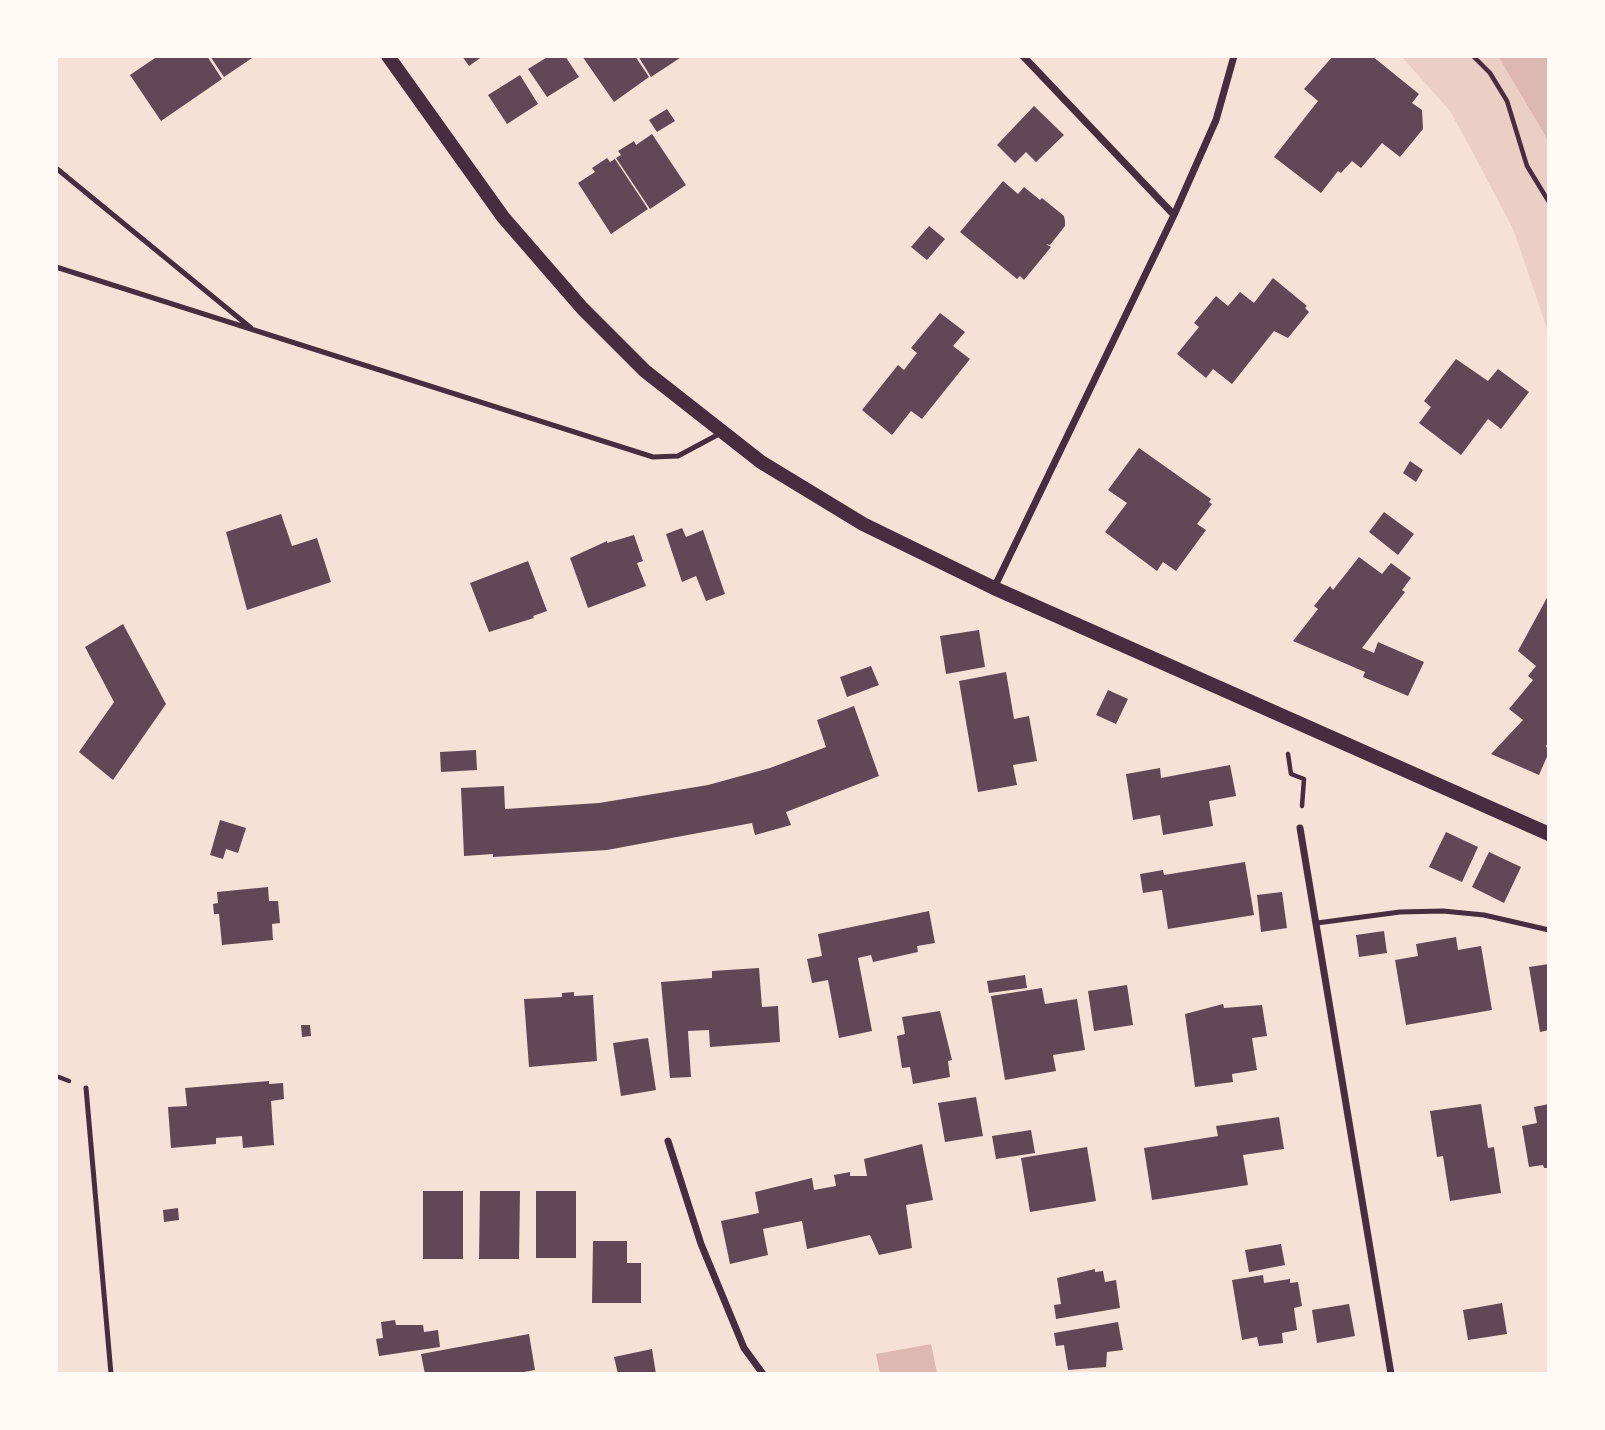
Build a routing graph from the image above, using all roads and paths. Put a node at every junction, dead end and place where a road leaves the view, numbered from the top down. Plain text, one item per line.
1 (388, 56) edge
2 (1023, 56) edge
3 (1234, 56) edge
4 (1473, 56) edge
5 (56, 168) edge
6 (1549, 202) edge
7 (1174, 215) junction
8 (56, 267) edge
9 (254, 331) junction
10 (721, 433) junction
11 (994, 588) junction
12 (1288, 754) dead end
13 (1300, 828) joint
14 (1549, 834) edge
15 (1317, 923) junction
16 (1549, 930) edge
17 (86, 1088) dead end
18 (668, 1141) dead end
19 (111, 1374) edge
20 (763, 1374) edge
21 (1391, 1374) edge

1 - 10 main road
2 - 7 street
3 - 7 street
4 - 6 path
5 - 9 lane
7 - 11 street
8 - 9 lane
9 - 10 lane
10 - 11 main road
11 - 14 main road
12 - 13 path
13 - 15 street
15 - 16 lane
15 - 21 street
17 - 19 lane
18 - 20 street

